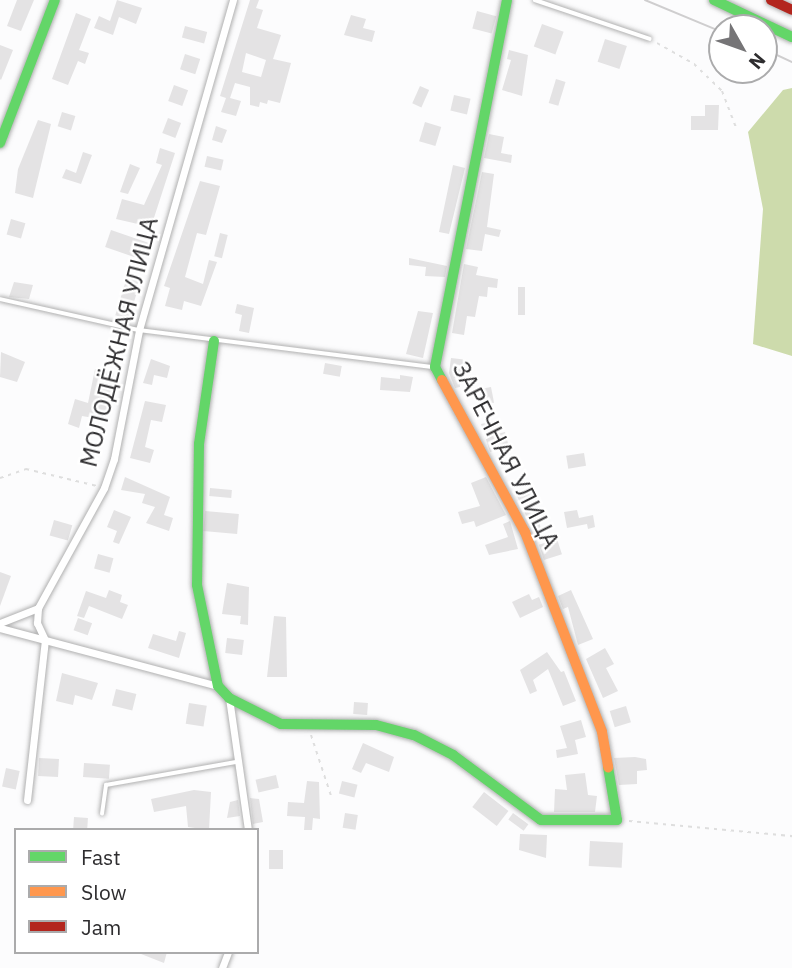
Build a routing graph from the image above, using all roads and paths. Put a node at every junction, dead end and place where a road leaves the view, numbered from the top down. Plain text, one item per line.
1 (55, 0) edge
2 (233, 0) edge
3 (507, 0) edge
4 (536, 0) edge
5 (714, 0) edge
6 (771, 0) edge
7 (792, 10) edge
8 (792, 37) edge
9 (650, 38) joint
10 (736, 128) dead end
11 (0, 143) edge
12 (0, 299) edge
13 (139, 330) junction
14 (214, 341) junction
15 (435, 367) junction
16 (0, 478) edge
17 (104, 488) junction
18 (38, 608) junction
19 (0, 623) edge
20 (0, 628) edge
21 (46, 640) junction
22 (218, 686) junction
23 (229, 698) junction
24 (308, 728) junction
25 (237, 761) junction
26 (331, 796) dead end
27 (27, 800) dead end
28 (102, 814) dead end
29 (617, 820) junction
30 (248, 828) edge
31 (792, 836) edge

1 - 11 street
2 - 13 street, МОЛОДЁЖНАЯ УЛИЦА
3 - 15 street, ЗАРЕЧНАЯ УЛИЦА
4 - 9 lane
5 - 8 street
6 - 7 street
9 - 10 path
12 - 13 lane
13 - 14 lane
13 - 17 street, МОЛОДЁЖНАЯ УЛИЦА
14 - 15 lane
14 - 22 street
15 - 29 street, ЗАРЕЧНАЯ УЛИЦА
16 - 17 path
17 - 18 street, МОЛОДЁЖНАЯ УЛИЦА
18 - 19 street
18 - 21 street
20 - 21 street
21 - 22 street
21 - 27 street
22 - 23 street
23 - 24 street
23 - 25 street
24 - 26 path
24 - 29 street
25 - 28 lane
25 - 30 street
29 - 31 path

